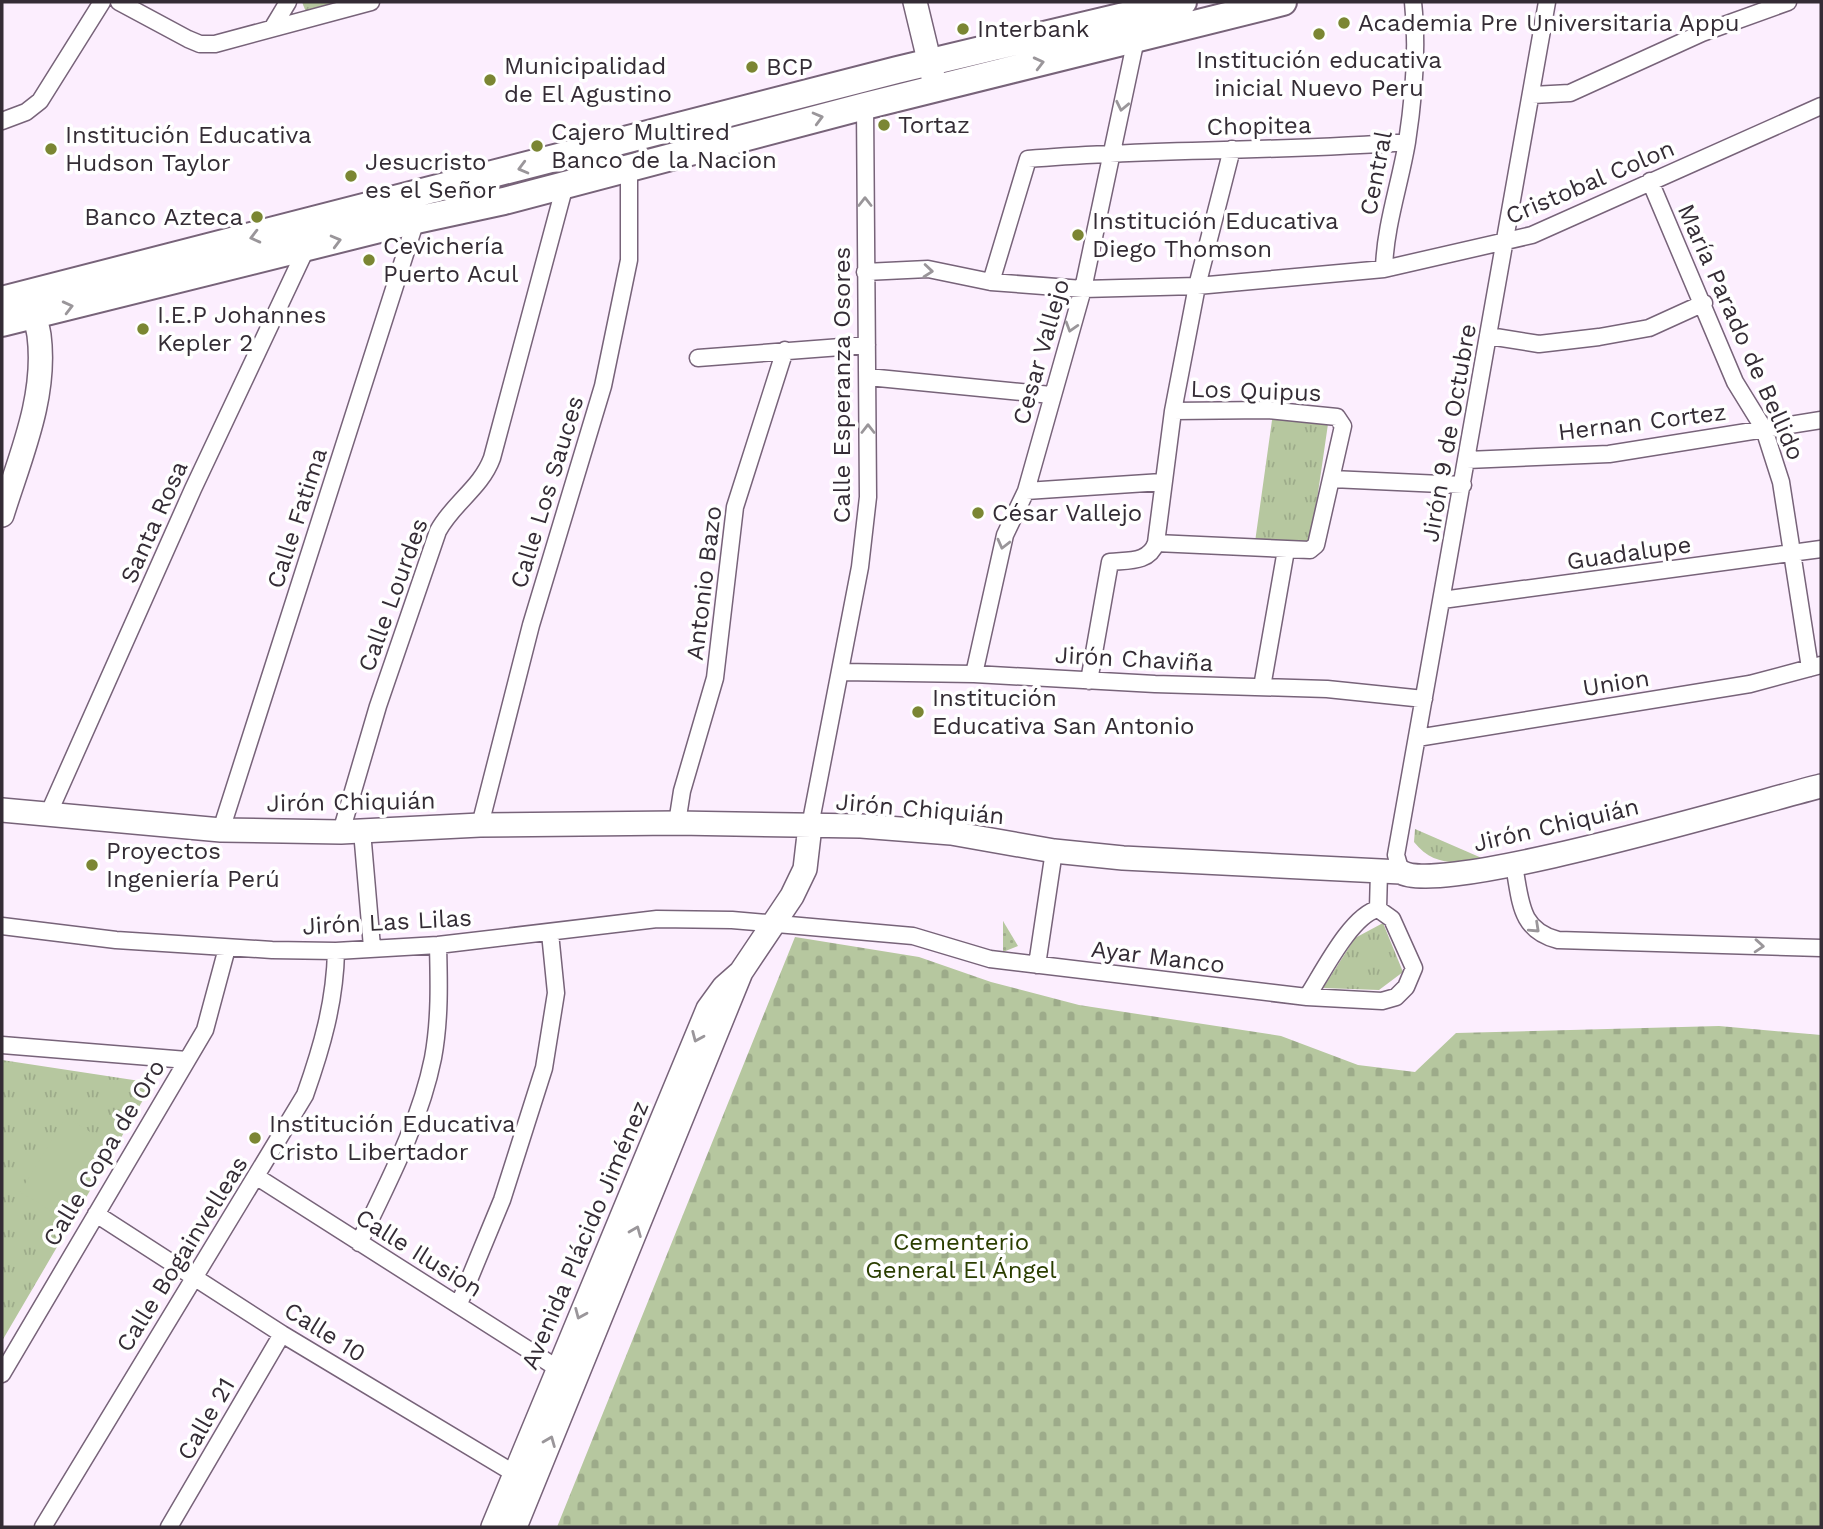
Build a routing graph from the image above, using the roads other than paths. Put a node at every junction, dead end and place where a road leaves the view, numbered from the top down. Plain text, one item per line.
1 (102, 2) edge
2 (119, 2) edge
3 (288, 2) edge
4 (371, 2) edge
5 (915, 2) edge
6 (1183, 2) edge
7 (1283, 2) edge
8 (1413, 2) edge
9 (1547, 2) edge
10 (1788, 2) edge
11 (1125, 20) edge
12 (273, 27) junction
13 (930, 62) junction
14 (936, 89) junction
15 (1532, 95) junction
16 (865, 106) junction
17 (1821, 106) edge
18 (2, 121) edge
19 (1407, 142) junction
20 (1232, 149) junction
21 (1112, 152) junction
22 (629, 168) junction
23 (1650, 181) junction
24 (565, 185) junction
25 (416, 220) junction
26 (1506, 244) junction
27 (306, 249) junction
28 (1384, 269) junction
29 (865, 272) junction
30 (990, 282) junction
31 (1197, 286) junction
32 (1083, 289) junction
33 (2, 300) edge
34 (1704, 303) junction
35 (30, 305) junction
36 (2, 323) edge
37 (1489, 336) junction
38 (867, 345) junction
39 (785, 351) junction
40 (698, 358) dead end
41 (868, 377) junction
42 (1051, 395) junction
43 (1173, 411) junction
44 (1821, 420) edge
45 (1764, 429) junction
46 (1467, 460) junction
47 (1332, 479) junction
48 (1162, 482) junction
49 (1462, 485) junction
50 (1026, 491) junction
51 (2, 515) edge
52 (1156, 543) junction
53 (1821, 548) edge
54 (1286, 550) junction
55 (1792, 554) junction
56 (1442, 600) junction
57 (1815, 667) edge
58 (841, 672) junction
59 (974, 674) junction
60 (1089, 681) junction
61 (1262, 688) junction
62 (1424, 699) junction
63 (1417, 738) junction
64 (1821, 786) edge
65 (2, 810) edge
66 (47, 817) junction
67 (677, 823) junction
68 (480, 825) junction
69 (810, 827) junction
70 (221, 830) junction
71 (351, 831) junction
72 (1054, 851) junction
73 (1514, 866) junction
74 (1390, 871) junction
75 (1378, 909) junction
76 (774, 923) junction
77 (2, 926) edge
78 (550, 933) junction
79 (438, 945) junction
80 (372, 947) junction
81 (228, 948) junction
82 (1821, 948) edge
83 (336, 951) junction
84 (1037, 965) junction
85 (741, 972) junction
86 (1307, 998) junction
87 (2, 1045) edge
88 (187, 1060) junction
89 (257, 1177) junction
90 (96, 1214) junction
91 (359, 1243) junction
92 (194, 1275) junction
93 (459, 1304) junction
94 (282, 1334) junction
95 (557, 1368) junction
96 (2, 1374) edge
97 (523, 1478) junction
98 (43, 1527) edge
99 (169, 1527) edge
100 (493, 1527) edge
101 (515, 1527) edge

1 - 18 street
2 - 12 street
3 - 12 street
4 - 12 street
5 - 13 street
6 - 11 main road
7 - 11 main road
8 - 19 street, Central
9 - 15 street, Jirón 9 de Octubre
10 - 15 street
11 - 13 main road
14 -> 11 main road
11 -> 21 street, Cesar Vallejo
13 - 14 street
13 -> 35 main road
14 - 16 main road
15 - 26 street, Jirón 9 de Octubre
22 -> 16 main road
29 -> 16 street, Calle Esperanza Osores
17 - 23 street, Cristobal Colon
19 - 20 street, Chopitea
19 - 28 street, Central
20 - 21 street, Chopitea
20 - 31 street
21 - 30 street, Chopitea
21 - 32 street, Cesar Vallejo
22 - 24 main road
22 - 68 street, Calle Los Sauces
23 - 26 street, Cristobal Colon
23 - 34 street, María Parado de Bellido
24 - 25 main road
24 - 71 street, Calle Lourdes
27 -> 25 main road
25 - 70 street, Calle Fatima
26 - 28 street, Cristobal Colon
26 - 37 street, Jirón 9 de Octubre
35 -> 27 main road
27 - 66 street, Santa Rosa
28 - 31 street, Cristobal Colon
29 -> 30 street, Cristobal Colon
29 - 38 street, Calle Esperanza Osores
30 - 32 street, Cristobal Colon
31 - 32 street, Cristobal Colon
31 - 43 street
32 -> 42 street, Cesar Vallejo
33 - 35 main road
34 - 37 street
34 - 45 street, María Parado de Bellido
35 - 36 main road
35 - 51 street
37 - 46 street, Jirón 9 de Octubre
38 - 39 street
38 - 41 street, Calle Esperanza Osores
39 - 40 street
39 - 67 street, Antonio Bazo
41 - 42 street
58 -> 41 street, Calle Esperanza Osores
42 - 50 street, Cesar Vallejo
43 - 47 street, Los Quipus
43 - 48 street
44 - 45 street, Hernan Cortez
45 - 46 street, Hernan Cortez
45 - 55 street, María Parado de Bellido
46 - 49 street, Jirón 9 de Octubre
47 - 49 street
47 - 54 street, Los Quipus
48 - 50 street
48 - 52 street
49 - 56 street, Jirón 9 de Octubre
50 -> 59 street, Cesar Vallejo
52 - 54 street, Los Quipus
52 - 60 street
53 - 55 street, Guadalupe
54 - 61 street
55 - 56 street, Guadalupe
55 - 57 street, María Parado de Bellido
56 - 62 street, Jirón 9 de Octubre
57 - 63 street, Union
58 - 59 street, Jirón Chaviña
58 - 69 street, Calle Esperanza Osores
59 - 60 street, Jirón Chaviña
60 - 61 street, Jirón Chaviña
61 - 62 street, Jirón Chaviña
62 - 63 street, Jirón 9 de Octubre
63 - 74 street, Jirón 9 de Octubre
64 - 73 street, Jirón Chiquián
65 - 66 street, Jirón Chiquián
66 - 70 street, Jirón Chiquián
67 - 68 street, Jirón Chiquián
67 - 69 street, Jirón Chiquián
68 - 71 street, Jirón Chiquián
69 - 72 street, Jirón Chiquián
69 - 76 street, Avenida Plácido Jiménez
70 - 71 street, Jirón Chiquián
71 - 80 street, Calle Lourdes
72 - 74 street, Jirón Chiquián
72 - 84 street
73 - 74 street, Jirón Chiquián
73 -> 82 street
74 - 75 street
75 - 86 street
75 - 86 street, Ayar Manco
76 - 78 street, Jirón Las Lilas
76 - 84 street, Ayar Manco
76 - 85 street, Avenida Plácido Jiménez
77 - 81 street, Jirón Las Lilas
78 - 79 street, Jirón Las Lilas
78 - 93 street
79 - 80 street, Jirón Las Lilas
79 - 91 street
80 - 83 street, Jirón Las Lilas
81 - 83 street, Jirón Las Lilas
81 - 88 street, Calle Copa de Oro
83 - 89 street, Calle Bogainvelleas
84 - 86 street, Ayar Manco
85 -> 95 street, Avenida Plácido Jiménez
97 -> 85 street, Avenida Plácido Jiménez
87 - 88 street
88 - 90 street, Calle Copa de Oro
89 - 91 street, Calle Ilusion
89 - 92 street, Calle Bogainvelleas
90 - 92 street, Calle 10
90 - 96 street, Calle Copa de Oro
91 - 93 street, Calle Ilusion
92 - 94 street, Calle 10
92 - 98 street, Calle Bogainvelleas
93 - 95 street, Calle Ilusion
94 - 97 street, Calle 10
94 - 99 street, Calle 21
95 - 97 street, Avenida Plácido Jiménez
97 - 100 street, Avenida Plácido Jiménez
97 - 101 street, Avenida Plácido Jiménez

